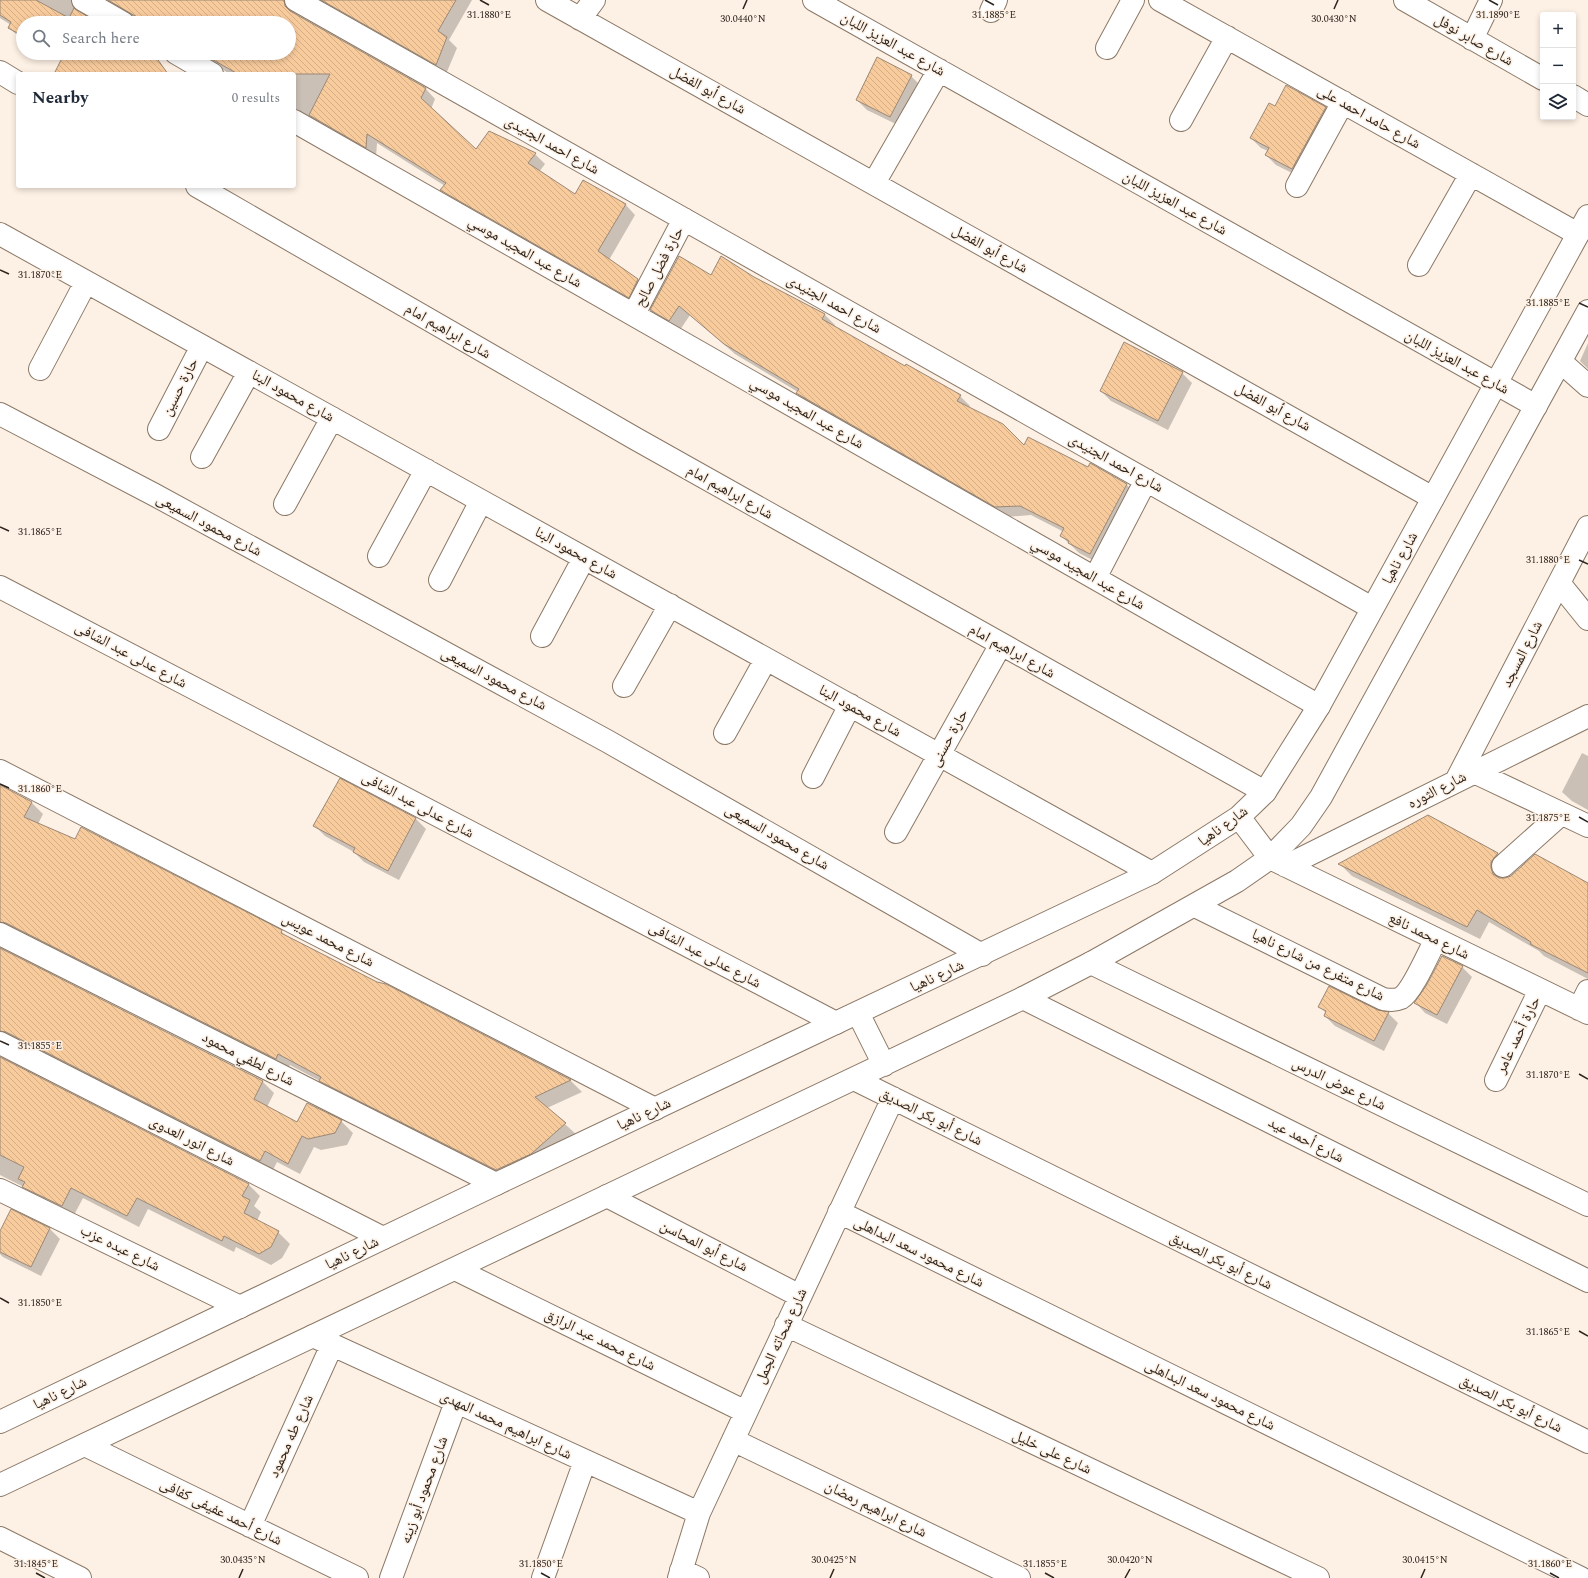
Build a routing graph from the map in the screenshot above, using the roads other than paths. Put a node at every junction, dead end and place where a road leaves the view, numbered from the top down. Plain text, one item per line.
1 (83, 0) edge
2 (296, 0) edge
3 (547, 0) edge
4 (594, 0) edge
5 (814, 0) edge
6 (1133, 0) edge
7 (1160, 0) edge
8 (1405, 0) edge
9 (1491, 0) edge
10 (111, 16) edge
11 (580, 19) junction
12 (1227, 37) junction
13 (1472, 39) junction
14 (1107, 48) dead end
15 (188, 60) edge
16 (939, 70) junction
17 (0, 72) edge
18 (209, 72) edge
19 (1540, 77) edge
20 (16, 82) edge
21 (1576, 98) edge
22 (1343, 102) junction
23 (1588, 105) edge
24 (1181, 120) dead end
25 (296, 121) edge
26 (1471, 174) junction
27 (874, 183) junction
28 (1297, 186) dead end
29 (200, 188) edge
30 (684, 219) junction
31 (1583, 225) edge
32 (1, 238) edge
33 (1419, 265) dead end
34 (86, 282) junction
35 (1588, 313) edge
36 (634, 314) junction
37 (202, 346) junction
38 (1560, 362) junction
39 (40, 369) dead end
40 (249, 372) junction
41 (1497, 383) junction
42 (1588, 386) edge
43 (1536, 406) junction
44 (0, 414) edge
45 (332, 418) junction
46 (159, 429) dead end
47 (202, 456) dead end
48 (426, 470) junction
49 (1146, 480) junction
50 (1433, 498) junction
51 (481, 501) junction
52 (285, 504) dead end
53 (1588, 527) edge
54 (379, 556) dead end
55 (584, 558) junction
56 (1095, 578) junction
57 (440, 580) dead end
58 (1559, 583) junction
59 (0, 587) edge
60 (670, 605) junction
61 (1372, 608) junction
62 (1588, 619) edge
63 (542, 636) dead end
64 (1001, 644) junction
65 (766, 659) junction
66 (624, 686) dead end
67 (850, 706) junction
68 (1319, 706) junction
69 (1588, 716) edge
70 (725, 733) dead end
71 (939, 755) junction
72 (0, 771) edge
73 (1465, 776) junction
74 (813, 777) dead end
75 (1265, 792) junction
76 (1561, 814) junction
77 (1239, 817) junction
78 (1588, 826) edge
79 (896, 832) dead end
80 (1278, 862) junction
81 (1502, 866) dead end
82 (1152, 873) junction
83 (1195, 906) junction
84 (0, 934) edge
85 (1436, 939) junction
86 (982, 955) junction
87 (1091, 963) junction
88 (1540, 990) junction
89 (1023, 998) junction
90 (1585, 1004) edge
91 (858, 1013) junction
92 (836, 1023) junction
93 (0, 1043) edge
94 (884, 1065) junction
95 (854, 1079) junction
96 (1496, 1080) dead end
97 (893, 1098) junction
98 (655, 1109) junction
99 (496, 1184) junction
100 (0, 1190) edge
101 (607, 1196) junction
102 (1588, 1205) edge
103 (839, 1212) junction
104 (383, 1238) junction
105 (455, 1268) junction
106 (1588, 1281) edge
107 (800, 1296) junction
108 (240, 1307) junction
109 (786, 1325) junction
110 (323, 1341) junction
111 (456, 1402) junction
112 (746, 1412) junction
113 (0, 1422) edge
114 (733, 1440) junction
115 (1588, 1442) edge
116 (85, 1445) junction
117 (585, 1461) junction
118 (0, 1485) edge
119 (698, 1513) junction
120 (250, 1526) junction
121 (0, 1538) edge
122 (686, 1575) edge
123 (80, 1578) edge
124 (357, 1578) edge
125 (391, 1578) edge
126 (543, 1578) edge
127 (1019, 1578) edge
128 (1318, 1578) edge
129 (1580, 1578) edge

1 - 10 street
2 - 30 street, شارع احمد الجنيدى
3 - 11 street, شارع أبو الفضل
4 - 11 street
5 - 16 street, شارع عبد العزيز اللبان
6 - 14 street
7 - 12 street, شارع حامد احمد على
8 - 13 street, شارع صابر نوفل
9 - 13 street
11 - 27 street, شارع أبو الفضل
12 - 22 street, شارع حامد احمد على
12 - 24 street
13 - 19 street, شارع صابر نوفل
15 - 18 street
16 - 27 street
16 - 41 street, شارع عبد العزيز اللبان
17 - 20 street
21 - 23 street
22 - 26 street, شارع حامد احمد على
22 - 28 street
25 - 36 street, شارع عبد المجيد موسي
26 - 31 street, شارع حامد احمد على
26 - 33 street
27 - 50 street, شارع أبو الفضل
29 - 64 street, شارع ابراهيم امام
30 - 36 street, حارة فضل صالح
30 - 49 street, شارع احمد الجنيدى
31 - 41 street, شارع ناهيا
32 - 34 street, شارع محمود البنا
34 - 37 street, شارع محمود البنا
34 - 39 street
35 - 38 street
36 - 56 street, شارع عبد المجيد موسي
37 - 40 street, شارع محمود البنا
37 - 46 street, حارة حسين
38 - 42 street
38 - 43 street
40 - 45 street, شارع محمود البنا
40 - 47 street
41 - 43 street, شارع عبد العزيز اللبان
41 - 50 street, شارع ناهيا
43 - 80 street
44 - 86 street, شارع محمود السميعى
45 - 48 street, شارع محمود البنا
45 - 52 street
48 - 51 street, شارع محمود البنا
48 - 54 street
49 - 56 street
49 - 61 street, شارع احمد الجنيدى
50 - 61 street, شارع ناهيا
51 - 55 street, شارع محمود البنا
51 - 57 street
53 - 58 street, شارع المسجد
55 - 60 street, شارع محمود البنا
55 - 63 street
56 - 68 street, شارع عبد المجيد موسي
58 - 62 street
58 - 73 street, شارع المسجد
59 - 92 street, شارع عدلى عبد الشافى
60 - 65 street, شارع محمود البنا
60 - 66 street
61 - 68 street, شارع ناهيا
64 - 71 street, حارة حسنى
64 - 75 street, شارع ابراهيم امام
65 - 67 street, شارع محمود البنا
65 - 70 street
67 - 71 street, شارع محمود البنا
67 - 74 street
68 - 75 street, شارع ناهيا
69 - 73 street, شارع الثوره
71 - 79 street, حارة حسنى
71 - 82 street, شارع محمود البنا
72 - 98 street, شارع محمد عويس
73 - 76 street
73 - 80 street, شارع الثوره
75 - 77 street, شارع ناهيا
76 - 78 street
76 - 81 street
77 - 80 street
77 - 82 street, شارع ناهيا
80 - 83 street
80 - 85 street, شارع محمد نافع
82 - 86 street, شارع ناهيا
83 - 85 street, شارع متفرع من شارع ناهيا
83 - 87 street
84 - 99 street, شارع لطفي محمود
85 - 88 street, شارع محمد نافع
86 - 91 street, شارع ناهيا
87 - 89 street
87 - 102 street, شارع عوض الدرس
88 - 90 street, شارع محمد نافع
88 - 96 street, حارة أحمد عامر
89 - 94 street
89 - 106 street, شارع أحمد عيد
91 - 92 street, شارع ناهيا
91 - 94 street
92 - 98 street, شارع ناهيا
93 - 104 street, شارع انور العدوى
94 - 95 street
95 - 97 street, شارع أبو بكر الصديق
95 - 101 street
97 - 103 street, شارع شحاته الجمل
97 - 115 street, شارع أبو بكر الصديق
98 - 99 street, شارع ناهيا
99 - 104 street, شارع ناهيا
100 - 108 street, شارع عبده عزب
101 - 105 street
101 - 107 street, شارع أبو المحاسن
103 - 107 street, شارع شحاته الجمل
103 - 129 street, شارع محمود سعد البداهلى
104 - 108 street, شارع ناهيا
105 - 110 street
105 - 112 street, شارع محمد عبد الرازق
107 - 109 street, شارع شحاته الجمل
108 - 113 street, شارع ناهيا
109 - 112 street, شارع شحاته الجمل
109 - 128 street, شارع على خليل
110 - 111 street, شارع ابراهيم محمد المهدى
110 - 116 street
110 - 120 street, شارع طه محمود
111 - 117 street, شارع ابراهيم محمد المهدى
111 - 125 street, شارع محمود أبو زينه
112 - 114 street, شارع شحاته الجمل
114 - 119 street, شارع شحاته الجمل
114 - 127 street, شارع ابراهيم رمضان
116 - 118 street
116 - 120 street, شارع أحمد عفيفى كفافى
117 - 119 street, شارع ابراهيم محمد المهدى
117 - 126 street
119 - 122 street, شارع شحاته الجمل
120 - 124 street, شارع أحمد عفيفى كفافى
121 - 123 street

